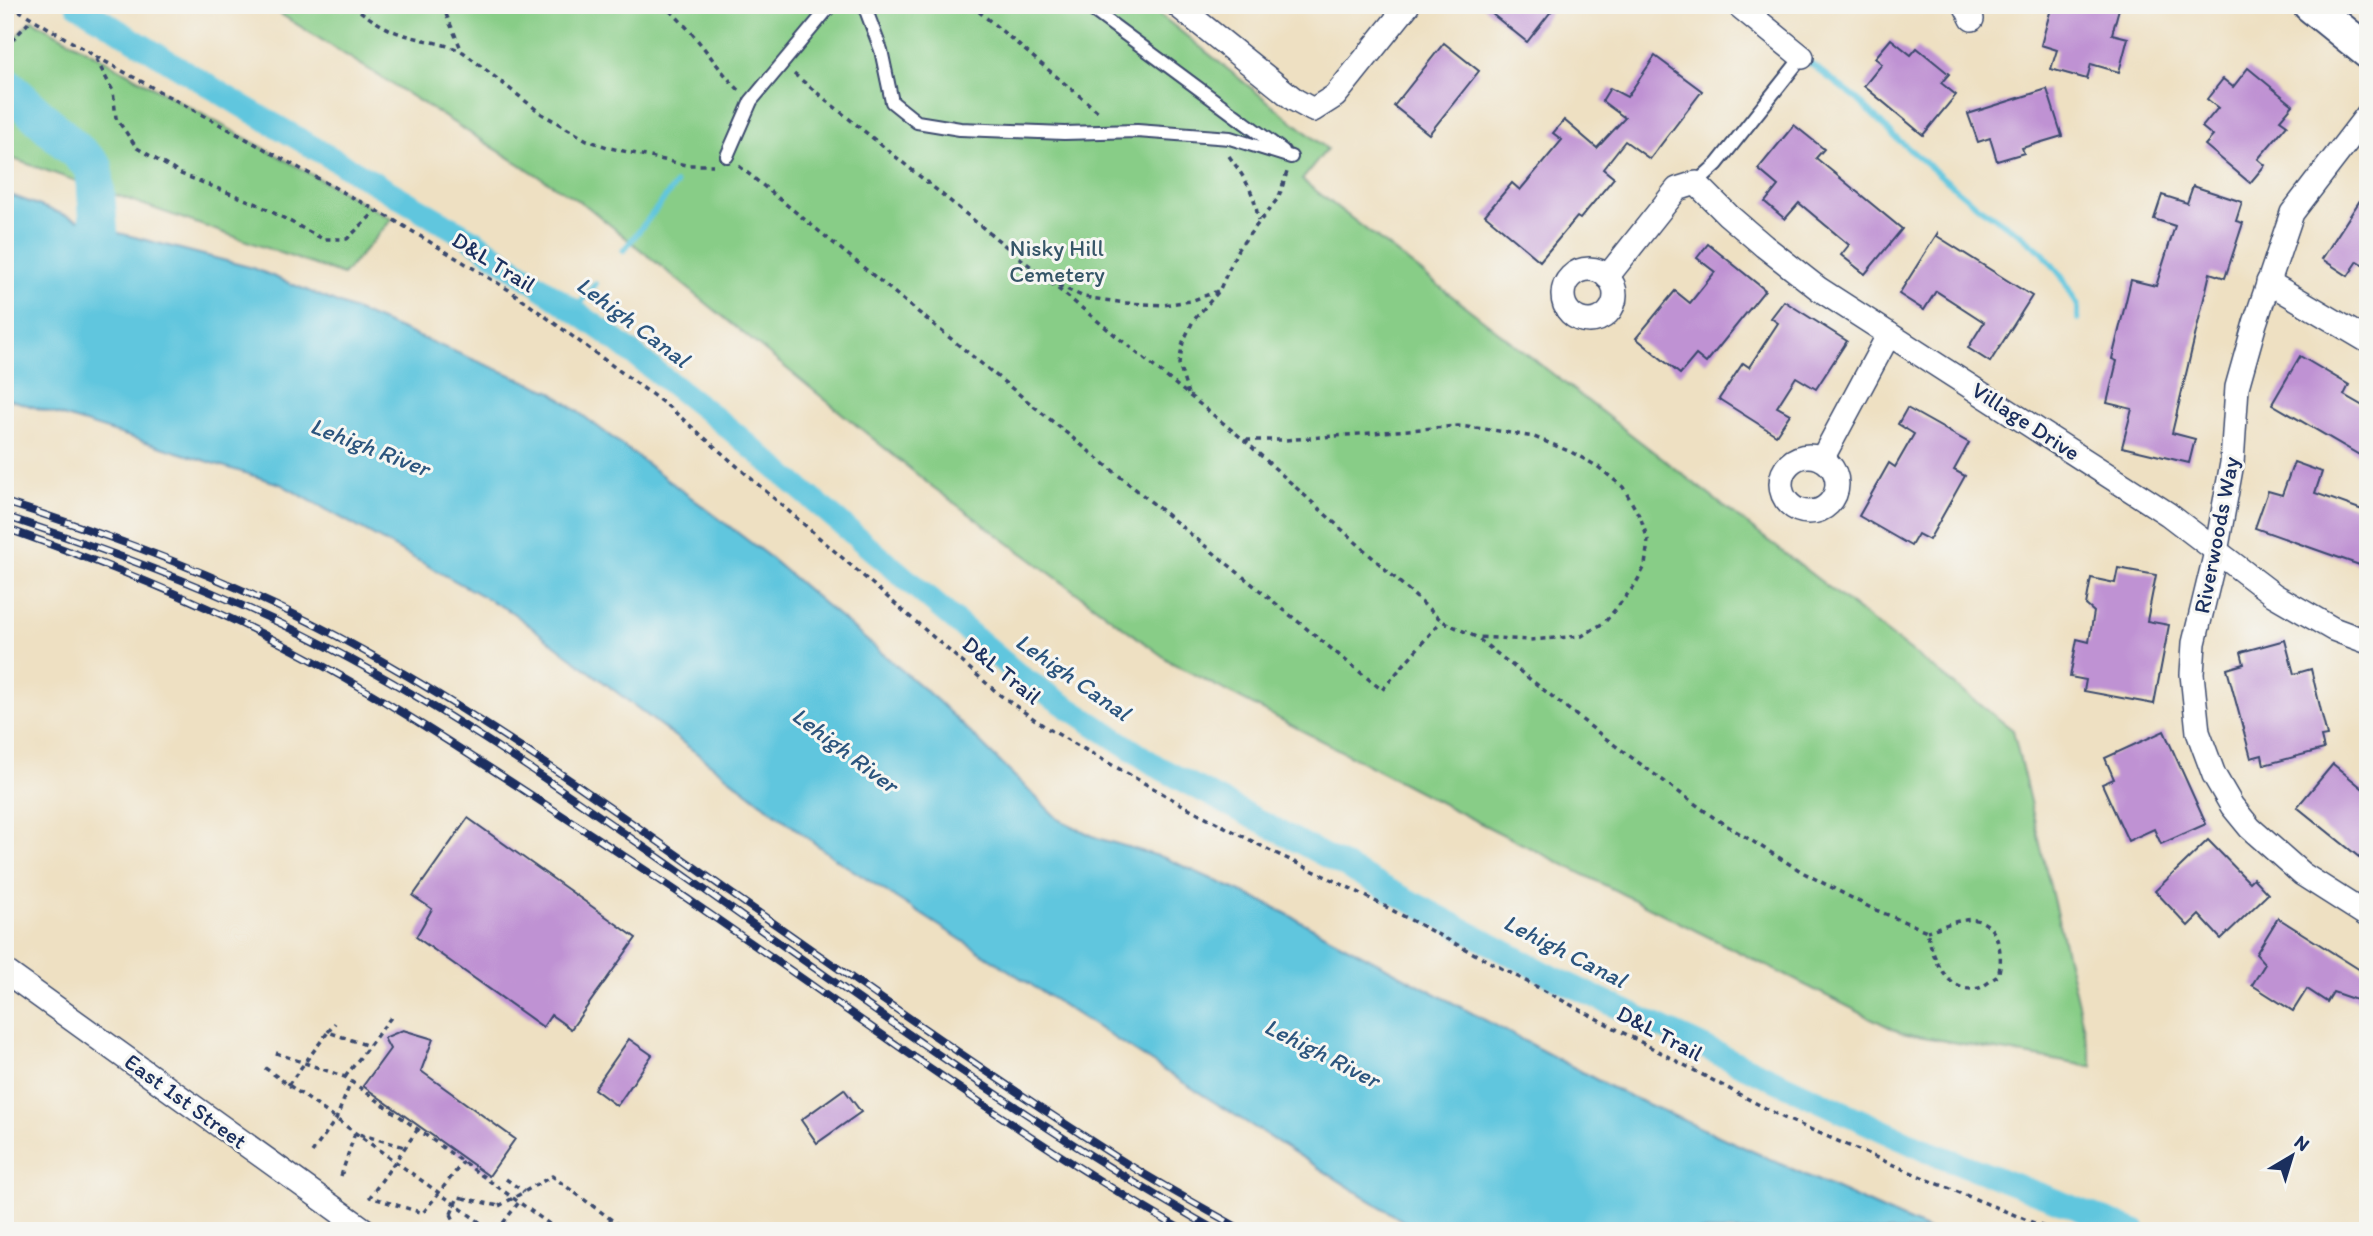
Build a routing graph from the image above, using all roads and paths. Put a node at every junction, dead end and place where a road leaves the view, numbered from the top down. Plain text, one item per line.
1 (10, 5) edge
2 (352, 5) edge
3 (442, 5) edge
4 (662, 5) edge
5 (831, 5) edge
6 (864, 5) edge
7 (971, 5) edge
8 (1086, 5) edge
9 (1177, 5) edge
10 (1408, 5) edge
11 (1738, 5) edge
12 (2310, 5) edge
13 (1764, 13) edge
14 (32, 19) junction
15 (7, 47) edge
16 (463, 52) junction
17 (2368, 52) edge
18 (95, 56) junction
19 (1802, 57) joint
20 (782, 64) junction
21 (751, 101) junction
22 (2368, 114) edge
23 (1122, 131) junction
24 (1211, 137) junction
25 (727, 156) junction
26 (1292, 158) junction
27 (1696, 183) junction
28 (376, 211) junction
29 (1259, 223) junction
30 (1607, 277) dead end
31 (1044, 279) junction
32 (2268, 282) junction
33 (1219, 291) junction
34 (1889, 334) junction
35 (2368, 341) edge
36 (1189, 397) junction
37 (1244, 440) junction
38 (1822, 459) dead end
39 (2216, 552) junction
40 (1442, 621) junction
41 (1476, 637) junction
42 (2368, 642) edge
43 (2368, 916) edge
44 (1927, 932) junction
45 (5, 971) edge
46 (392, 1016) dead end
47 (335, 1023) dead end
48 (328, 1032) junction
49 (369, 1046) junction
50 (276, 1053) dead end
51 (305, 1063) junction
52 (265, 1068) dead end
53 (345, 1077) junction
54 (352, 1082) junction
55 (288, 1085) junction
56 (336, 1119) junction
57 (418, 1129) junction
58 (355, 1133) junction
59 (405, 1147) junction
60 (312, 1153) dead end
61 (395, 1161) junction
62 (463, 1162) junction
63 (341, 1175) dead end
64 (506, 1179) dead end
65 (524, 1192) junction
66 (439, 1193) junction
67 (519, 1202) junction
68 (366, 1231) edge
69 (459, 1231) edge
70 (494, 1231) edge
71 (559, 1231) edge
72 (627, 1231) edge
73 (2054, 1231) edge

1 - 14 path, D&L Trail
2 - 16 path
3 - 16 path
4 - 21 path
5 - 20 lane
6 - 23 lane
7 - 23 path
8 - 26 lane
9 - 10 street
11 - 13 street
12 - 17 street
13 - 19 street
14 - 15 path
14 - 18 path, D&L Trail
16 - 25 path
18 - 28 path, D&L Trail
18 - 28 path
19 - 27 lane
20 - 21 lane
20 - 31 path
21 - 25 lane
22 - 32 street, Riverwoods Way
23 - 24 lane
24 - 26 lane
24 - 29 path
25 - 40 path
26 - 29 path
27 - 30 street
27 - 34 street, Village Drive
28 - 73 path, D&L Trail
29 - 33 path
31 - 33 path
31 - 36 path
32 - 35 street
32 - 39 street, Riverwoods Way
33 - 36 path
34 - 38 street
34 - 39 street, Village Drive
36 - 37 path
37 - 40 path
37 - 41 path
39 - 42 street, Village Drive
39 - 43 street, Riverwoods Way
40 - 41 path
41 - 44 path
44 - 44 path
45 - 68 street, East 1st Street
46 - 49 path
47 - 48 path
48 - 49 path
48 - 51 path
49 - 53 path
50 - 51 path
51 - 53 path
51 - 55 path
52 - 55 path
53 - 54 path
54 - 56 path
54 - 57 path
55 - 56 path
56 - 58 path
56 - 60 path
57 - 59 path
57 - 62 path
58 - 59 path
58 - 61 path
58 - 63 path
59 - 61 path
61 - 66 path
61 - 66 path
62 - 66 path
62 - 67 path
64 - 65 path
65 - 69 path, bridge
65 - 72 path, bridge
66 - 70 path
67 - 70 path
67 - 71 path

